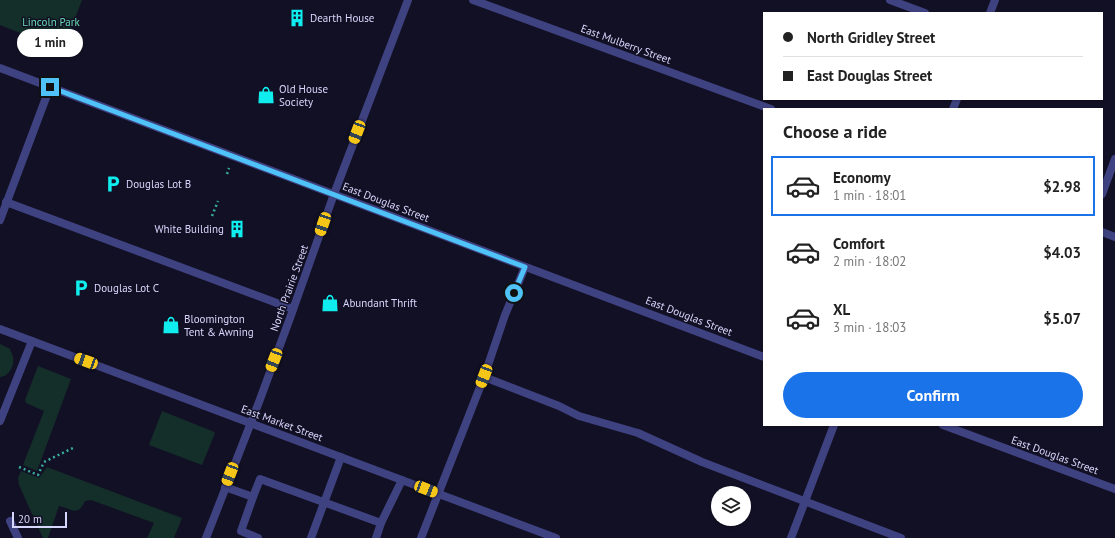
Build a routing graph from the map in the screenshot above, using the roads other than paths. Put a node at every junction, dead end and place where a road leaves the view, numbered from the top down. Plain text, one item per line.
1 (408, 0) edge
2 (473, 0) edge
3 (890, 0) edge
4 (995, 0) edge
5 (922, 12) edge
6 (990, 12) edge
7 (0, 68) edge
8 (50, 87) junction
9 (768, 108) edge
10 (1115, 159) edge
11 (1103, 191) edge
12 (334, 194) junction
13 (6, 202) junction
14 (0, 220) edge
15 (1103, 232) edge
16 (1115, 237) edge
17 (525, 267) junction
18 (293, 309) junction
19 (0, 329) edge
20 (32, 341) junction
21 (763, 356) edge
22 (484, 376) junction
23 (0, 421) edge
24 (250, 423) junction
25 (834, 426) edge
26 (946, 426) edge
27 (341, 457) junction
28 (402, 480) junction
29 (225, 486) junction
30 (1115, 489) edge
31 (438, 494) junction
32 (253, 497) junction
33 (806, 501) junction
34 (324, 502) junction
35 (10, 521) dead end
36 (382, 523) junction
37 (18, 538) edge
38 (206, 538) edge
39 (258, 538) edge
40 (311, 538) edge
41 (376, 538) edge
42 (421, 538) edge
43 (556, 538) edge
44 (791, 538) edge
45 (901, 538) edge

1 - 12 street, North Prairie Street
2 - 9 street, East Mulberry Street
3 - 5 street
4 - 6 street
7 - 8 street, East Douglas Street
8 - 12 street, East Douglas Street
8 - 13 street
10 - 11 street
12 - 17 street, East Douglas Street
12 - 18 street, North Prairie Street
13 - 14 street
13 - 18 street
15 - 16 street
17 - 21 street, East Douglas Street
17 - 22 street
18 - 24 street, North Prairie Street
19 - 20 street, East Market Street
20 - 23 street
20 - 24 street, East Market Street
22 - 31 street
22 - 33 street
24 - 27 street, East Market Street
24 - 29 street, North Prairie Street
25 - 33 street
26 - 30 street, East Douglas Street
27 - 28 street, East Market Street
27 - 34 street
28 - 31 street, East Market Street
28 - 36 street
29 - 32 street
29 - 38 street, North Prairie Street
31 - 42 street
31 - 43 street, East Market Street
32 - 34 street
32 - 39 street
33 - 44 street
33 - 45 street
34 - 36 street
34 - 40 street
35 - 37 street
36 - 41 street

